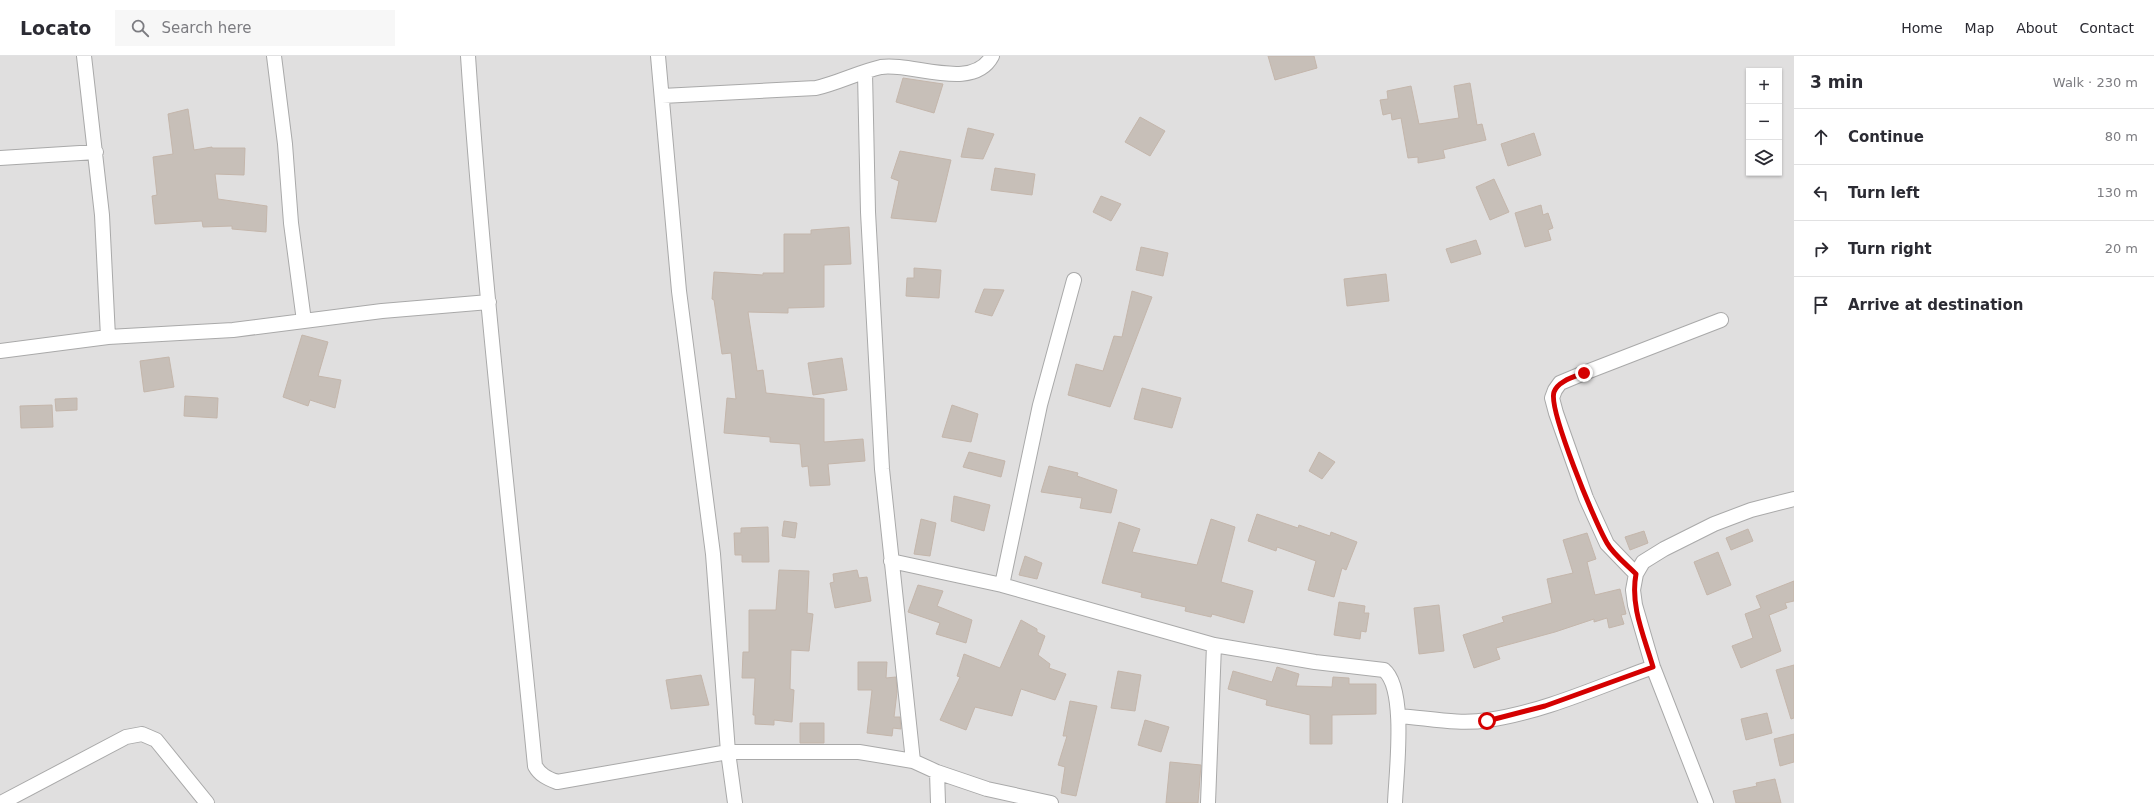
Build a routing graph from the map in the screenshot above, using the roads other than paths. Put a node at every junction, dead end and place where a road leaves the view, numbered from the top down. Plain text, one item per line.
1 (84, 56) edge
2 (274, 56) edge
3 (468, 56) edge
4 (658, 56) edge
5 (992, 56) edge
6 (865, 73) junction
7 (662, 96) junction
8 (96, 152) junction
9 (0, 158) edge
10 (1074, 280) dead end
11 (489, 302) junction
12 (1721, 320) dead end
13 (304, 321) junction
14 (108, 337) junction
15 (0, 351) edge
16 (1794, 499) edge
17 (891, 561) junction
18 (1636, 574) junction
19 (1002, 585) junction
20 (1214, 645) junction
21 (1653, 667) junction
22 (1399, 716) junction
23 (728, 752) junction
24 (913, 761) junction
25 (937, 772) junction
26 (1, 803) edge
27 (207, 803) edge
28 (735, 803) edge
29 (938, 803) edge
30 (1051, 803) edge
31 (1208, 803) edge
32 (1395, 803) edge
33 (1706, 803) edge

1 - 8 street
2 - 13 street
3 - 11 street
4 - 7 street
5 - 6 street
6 - 7 street
6 - 17 street
7 - 23 street
8 - 9 street
8 - 14 street
10 - 19 street
11 - 13 street
11 - 23 street
12 - 18 street
13 - 14 street
14 - 15 street
16 - 18 street
17 - 19 street
17 - 24 street
18 - 21 street
19 - 20 street
20 - 22 street
20 - 31 street
21 - 22 street
21 - 33 street
22 - 32 street
23 - 24 street
23 - 28 street
24 - 25 street
25 - 29 street
25 - 30 street
26 - 27 street

